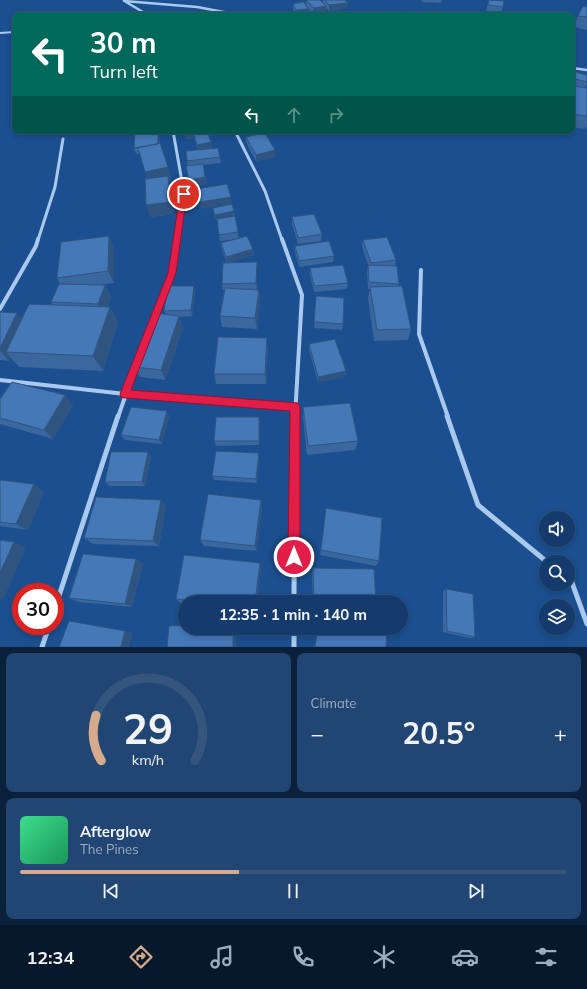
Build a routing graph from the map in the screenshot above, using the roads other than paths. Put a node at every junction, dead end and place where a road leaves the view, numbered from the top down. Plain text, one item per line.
1 (123, 0) edge
2 (143, 12) edge
3 (224, 12) edge
4 (12, 32) edge
5 (0, 33) edge
6 (575, 68) edge
7 (587, 70) edge
8 (174, 134) edge
9 (236, 134) edge
10 (63, 139) dead end
11 (422, 270) dead end
12 (0, 309) edge
13 (152, 323) edge
14 (139, 358) edge
15 (0, 380) edge
16 (125, 394) junction
17 (295, 406) junction
18 (539, 555) edge
19 (63, 583) edge
20 (575, 591) edge
21 (294, 595) edge
22 (587, 624) edge
23 (46, 635) edge
24 (294, 635) edge
25 (42, 647) edge
26 (294, 647) edge

1 - 2 street
1 - 3 street
4 - 5 lane
6 - 7 street
8 - 13 street
9 - 17 street
10 - 12 street
11 - 18 street
14 - 16 street
15 - 16 street
16 - 17 street
16 - 19 street
17 - 21 street
20 - 22 street
23 - 25 street
24 - 26 street

